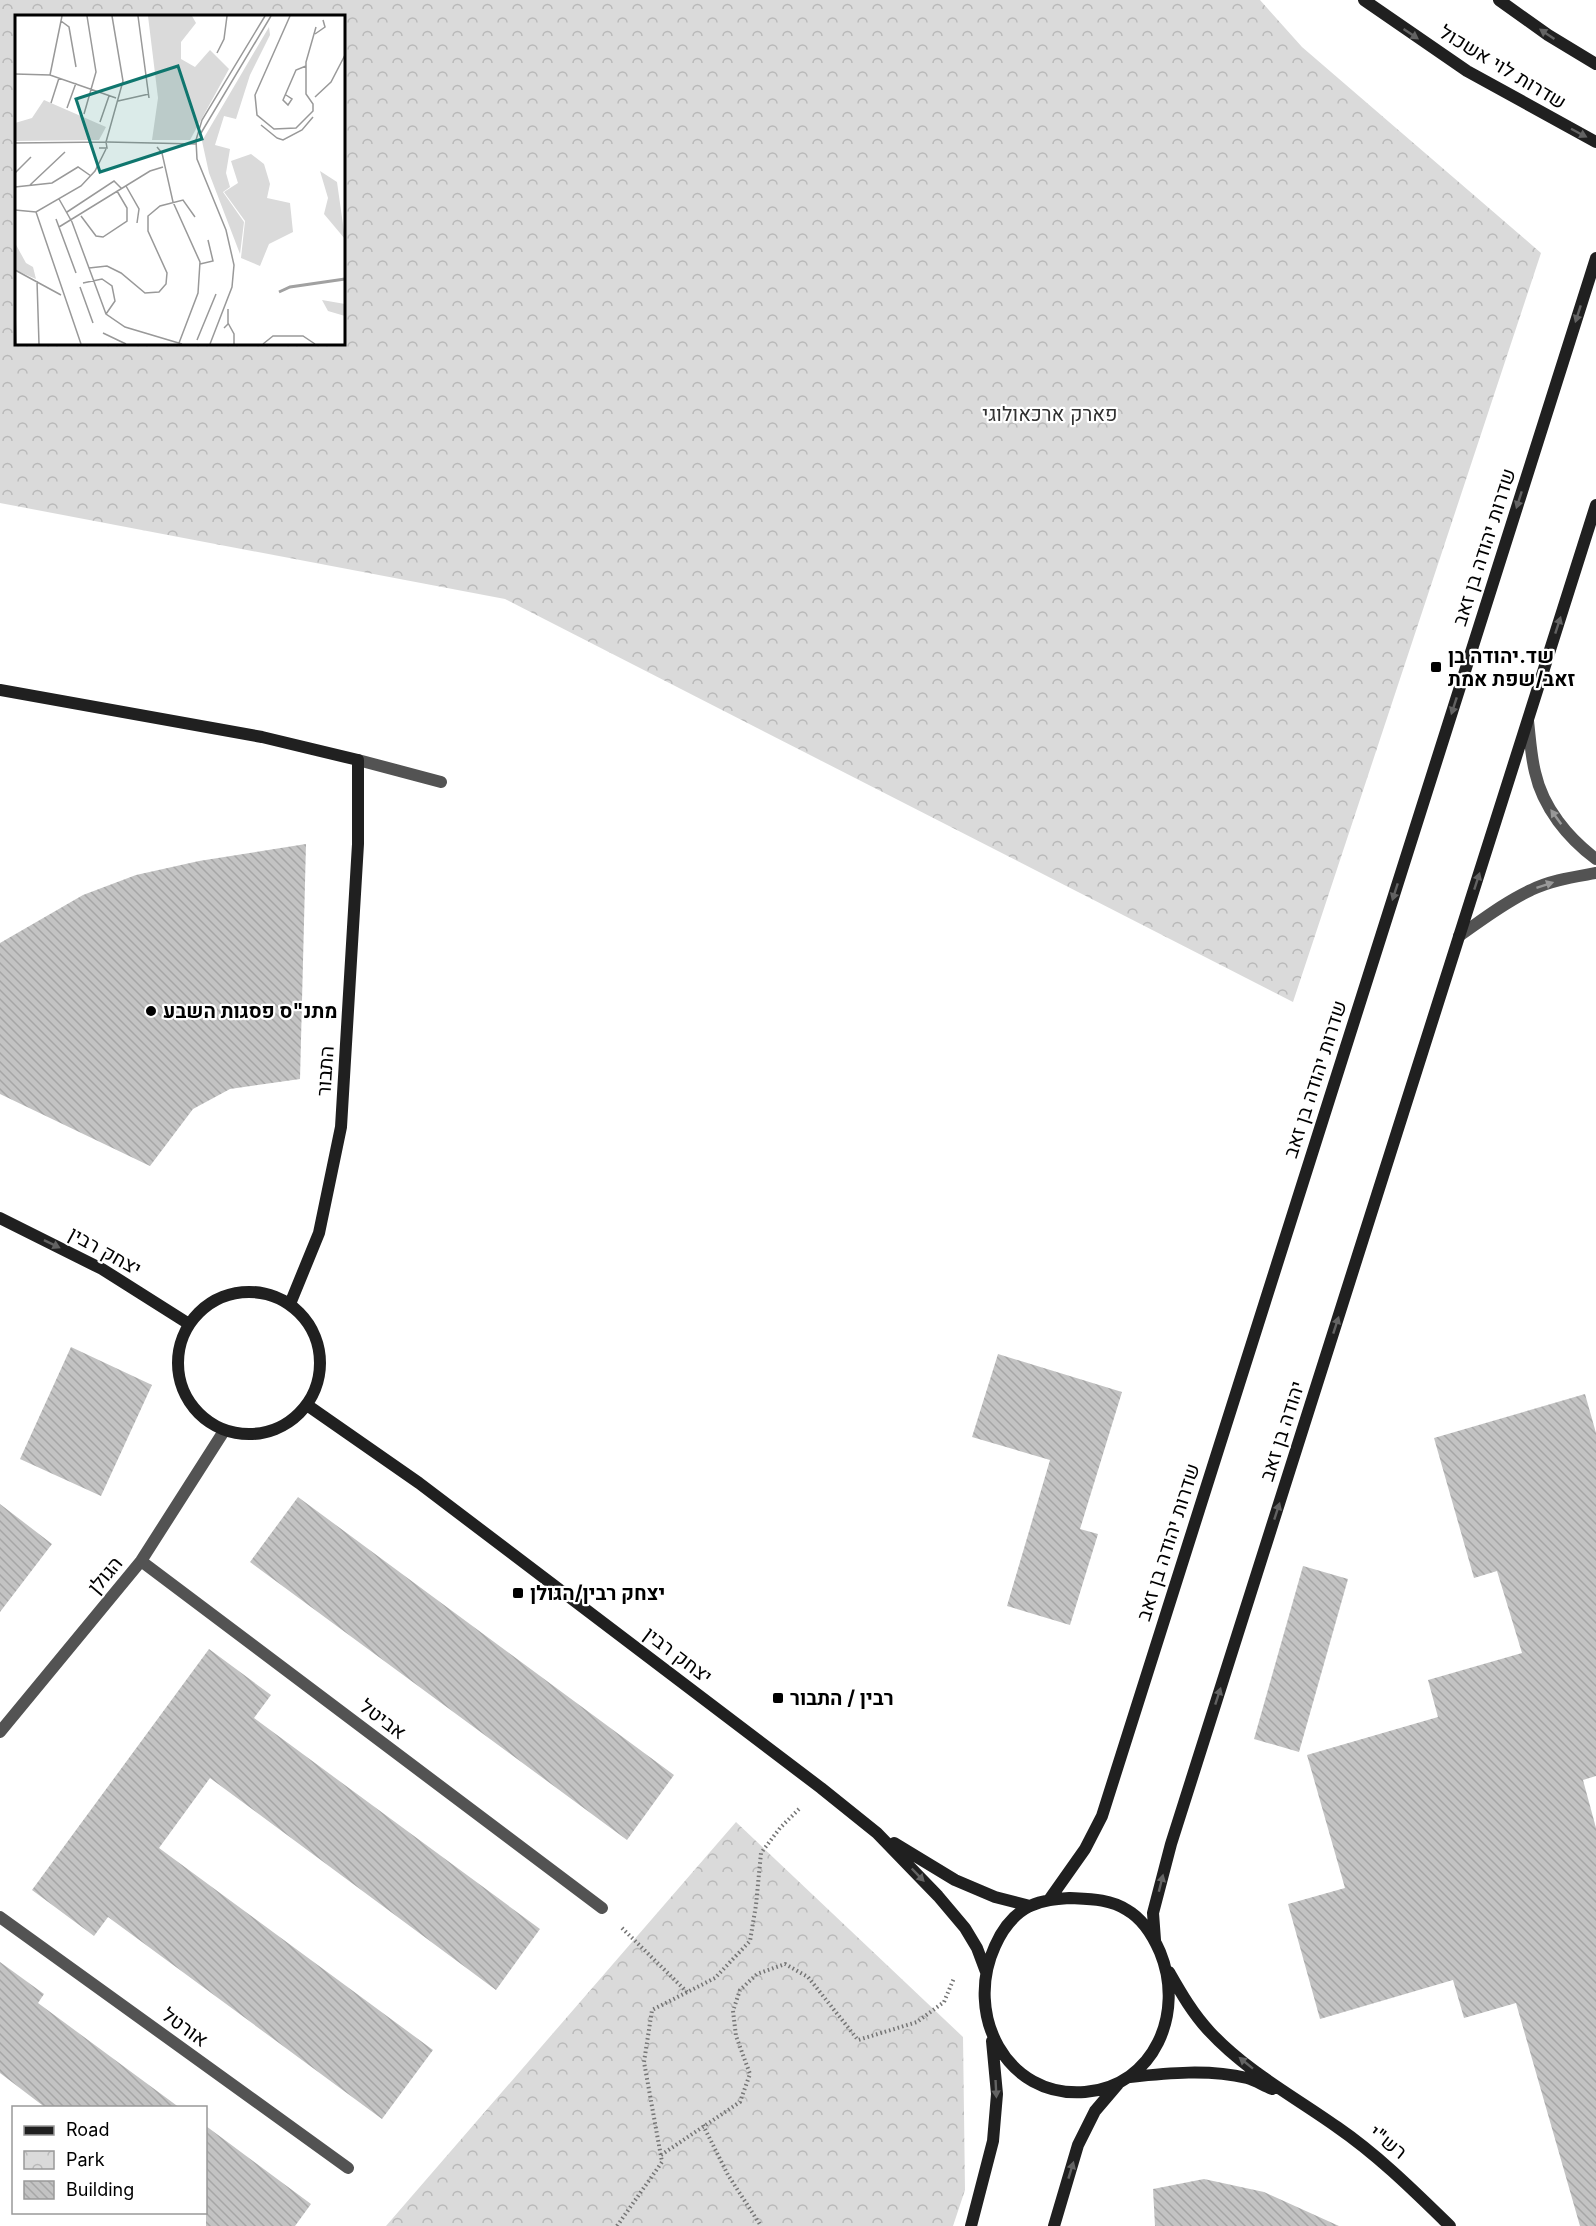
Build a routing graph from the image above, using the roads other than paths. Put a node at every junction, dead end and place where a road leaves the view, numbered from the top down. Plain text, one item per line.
1 (1364, 0) edge
2 (1499, 0) edge
3 (1596, 64) edge
4 (1596, 142) edge
5 (1596, 258) edge
6 (1596, 505) edge
7 (0, 690) edge
8 (1528, 721) junction
9 (358, 760) junction
10 (441, 782) dead end
11 (1596, 859) edge
12 (1596, 873) edge
13 (1459, 936) junction
14 (0, 1218) edge
15 (290, 1304) junction
16 (189, 1324) junction
17 (307, 1405) junction
18 (224, 1431) junction
19 (141, 1561) junction
20 (0, 1732) edge
21 (877, 1833) junction
22 (1049, 1900) junction
23 (1030, 1906) junction
24 (602, 1908) road end
25 (0, 1917) edge
26 (1155, 1940) junction
27 (1165, 1965) junction
28 (986, 1972) junction
29 (991, 2030) junction
30 (1130, 2077) junction
31 (1118, 2084) junction
32 (1293, 2098) junction
33 (348, 2168) dead end
34 (971, 2226) edge
35 (1054, 2226) edge
36 (1450, 2226) edge

1 -> 4 main road, שדרות לוי אשכול
3 -> 2 main road
5 -> 22 main road, שדרות יהודה בן זאב
8 -> 6 main road
7 - 9 main road
11 -> 8 street
13 -> 8 main road
9 - 10 street
9 - 15 main road, התבור
13 -> 12 street
26 -> 13 main road, יהודה בן זאב
14 -> 16 main road, יצחק רבין
15 - 16 main road
15 - 17 main road
16 - 18 main road
17 - 18 main road
17 - 21 main road, יצחק רבין
18 - 19 street, הגולן
19 - 20 street, הגולן
19 - 24 street, אביטל
21 - 23 main road, יצחק רבין
21 -> 28 main road, יצחק רבין
22 - 23 main road
22 - 26 main road
23 - 28 main road
25 - 33 street, אורטל
26 - 27 main road
27 - 30 main road
32 -> 27 main road, רש"י
28 - 29 main road
29 - 31 main road
29 -> 34 main road
30 - 31 main road
30 - 32 main road, רש"י
35 -> 31 main road
32 - 36 main road, רש"י

